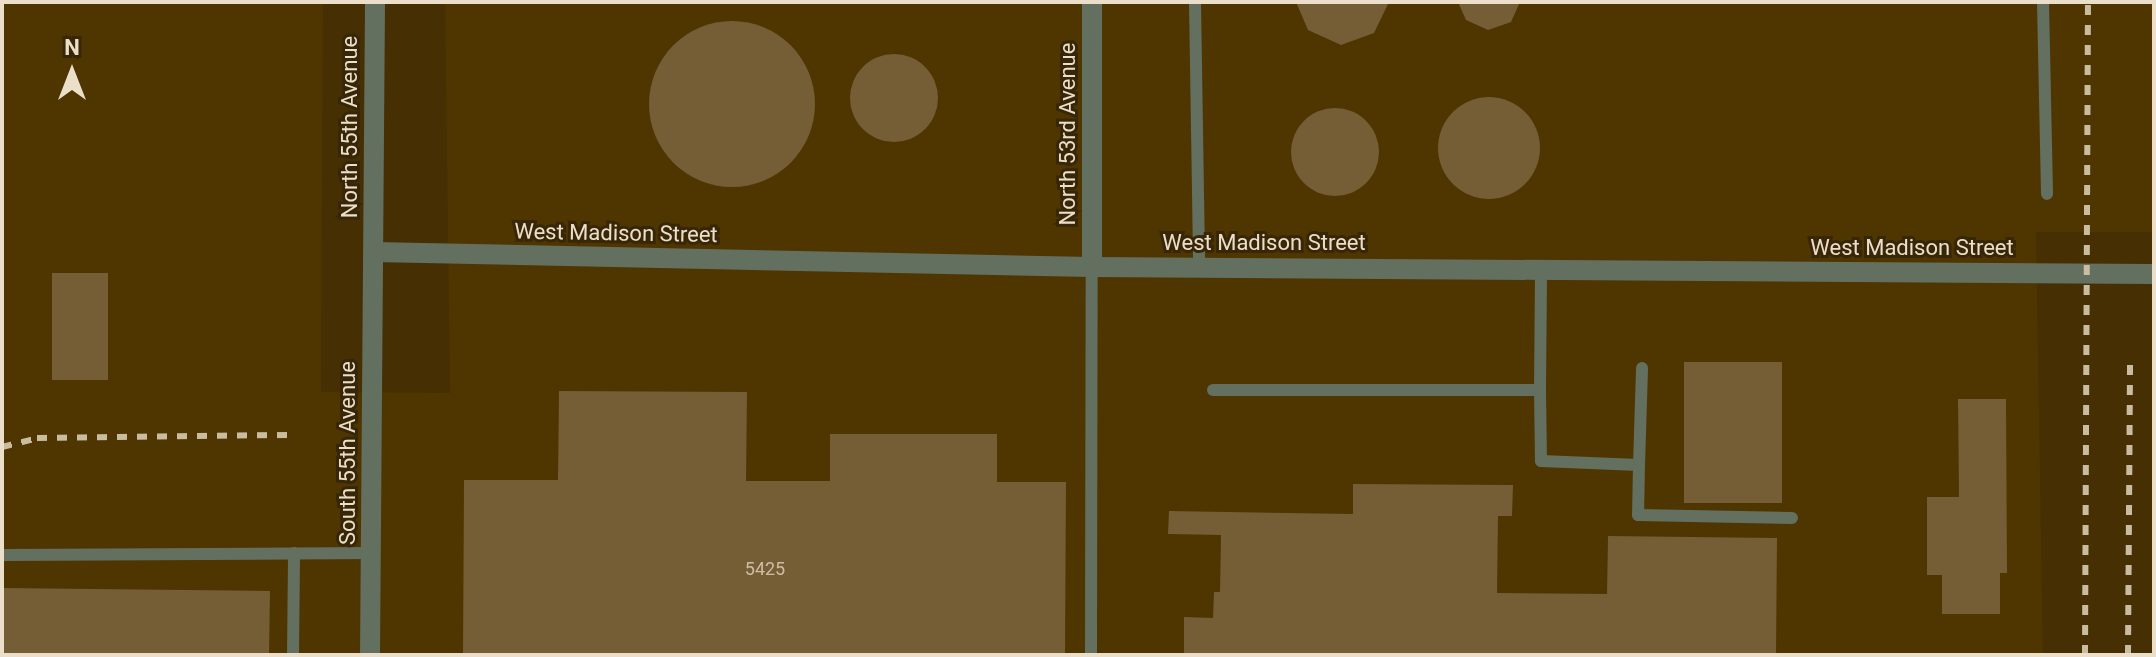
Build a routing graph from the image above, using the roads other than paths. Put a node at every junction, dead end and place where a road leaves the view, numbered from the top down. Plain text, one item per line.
1 (375, 2) edge
2 (1092, 2) edge
3 (1195, 2) edge
4 (2043, 2) edge
5 (2047, 194) dead end
6 (374, 252) junction
7 (1092, 267) junction
8 (1199, 267) junction
9 (1541, 269) junction
10 (2154, 274) edge
11 (1642, 368) dead end
12 (1213, 390) dead end
13 (1540, 390) junction
14 (1639, 465) junction
15 (1792, 518) dead end
16 (294, 553) junction
17 (371, 553) junction
18 (2, 555) edge
19 (293, 655) edge
20 (370, 655) edge
21 (1091, 655) edge

1 - 6 street, North 55th Avenue
2 - 7 street, North 53rd Avenue
3 - 8 lane
4 - 5 lane
6 - 7 street, West Madison Street
6 - 17 street, South 55th Avenue
7 - 8 street, West Madison Street
7 - 21 lane
8 - 9 street, West Madison Street
9 - 10 street, West Madison Street
9 - 13 lane
11 - 14 lane
12 - 13 lane
13 - 14 lane
14 - 15 lane
16 - 17 lane
16 - 18 lane
16 - 19 lane
17 - 20 street, South 55th Avenue

